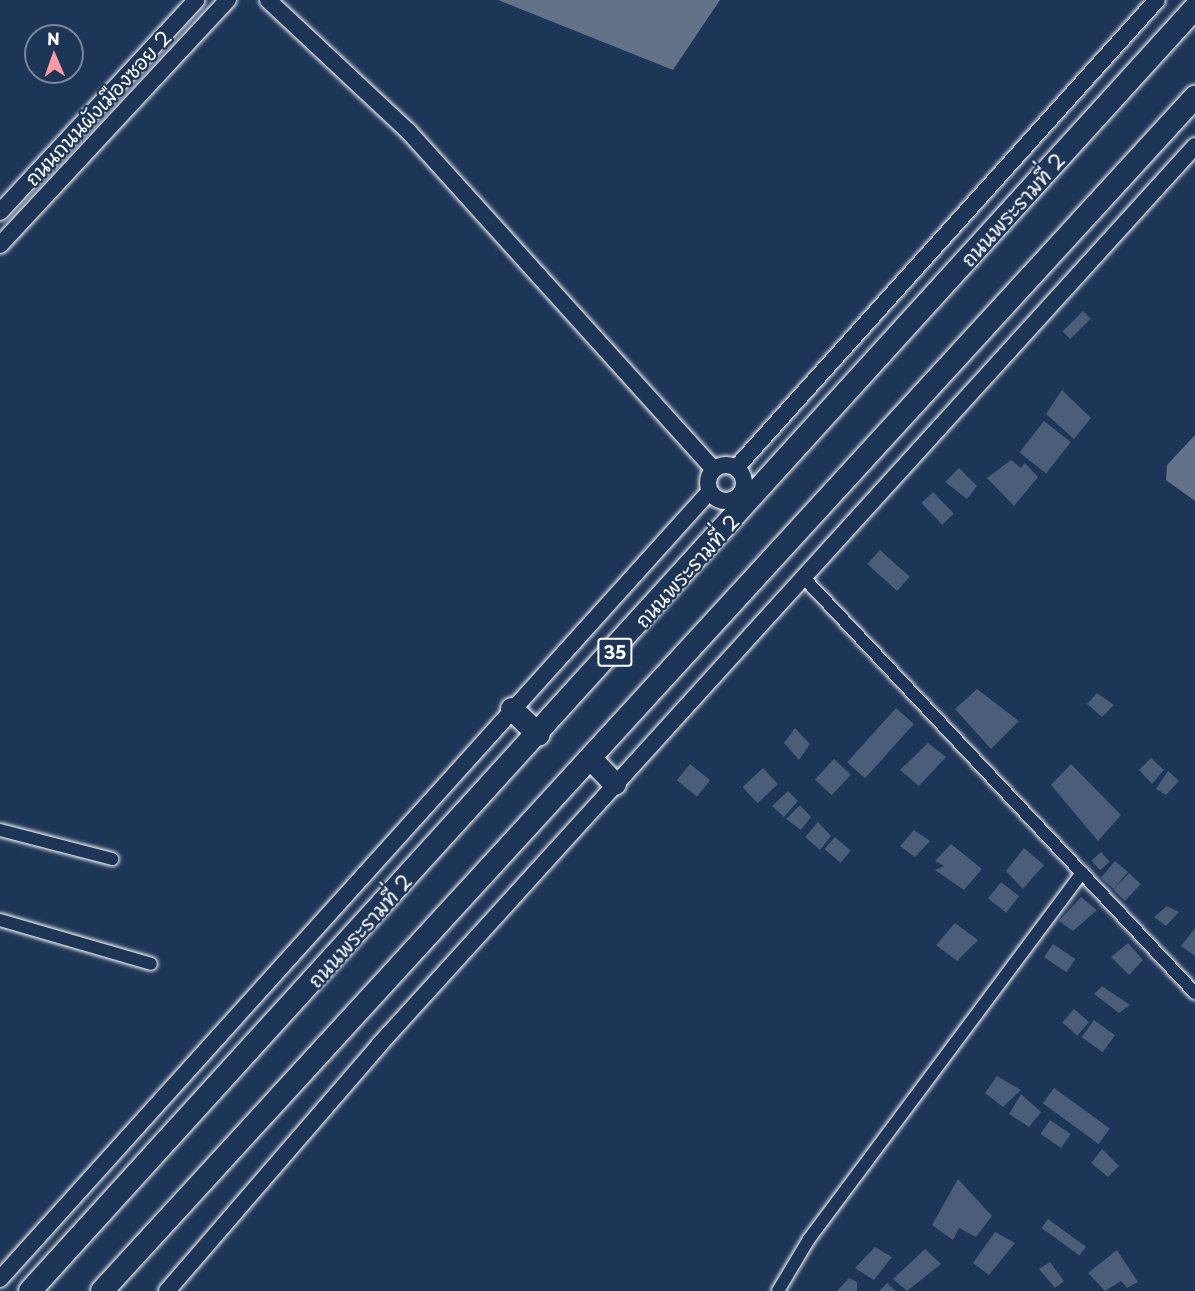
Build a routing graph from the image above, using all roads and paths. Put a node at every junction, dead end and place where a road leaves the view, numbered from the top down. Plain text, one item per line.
1 (196, 0) edge
2 (228, 0) edge
3 (268, 0) edge
4 (1157, 0) edge
5 (1195, 8) edge
6 (1195, 97) edge
7 (1195, 146) edge
8 (0, 212) edge
9 (0, 245) edge
10 (736, 468) junction
11 (713, 470) junction
12 (709, 492) junction
13 (747, 496) junction
14 (803, 577) junction
15 (512, 709) junction
16 (540, 735) junction
17 (590, 758) junction
18 (615, 784) junction
19 (0, 830) edge
20 (112, 859) dead end
21 (1082, 873) junction
22 (0, 920) edge
23 (151, 964) dead end
24 (1195, 993) edge
25 (0, 1279) edge
26 (30, 1291) edge
27 (102, 1291) edge
28 (167, 1291) edge
29 (778, 1291) edge

1 - 8 main road, ถนนถนนผังเมืองซอย 2
2 - 9 main road, ถนนถนนผังเมืองซอย 2
3 - 11 main road
4 - 10 main road, ถนนพระรามที่ 2
5 - 13 highway, ถนนพระรามที่ 2 / 35
6 - 17 highway
7 - 14 main road
10 - 11 main road
10 - 13 main road
11 - 12 main road
12 - 13 main road
12 - 15 main road, ถนนพระรามที่ 2 / 35
13 - 16 highway, ถนนพระรามที่ 2 / 35
14 - 18 main road
14 - 21 street
15 - 16 highway
15 - 25 main road, ถนนพระรามที่ 2 / 35
16 - 26 highway, ถนนพระรามที่ 2 / 35
17 - 18 highway
17 - 27 highway
18 - 28 main road
19 - 20 street
21 - 24 street
21 - 29 street
22 - 23 street

